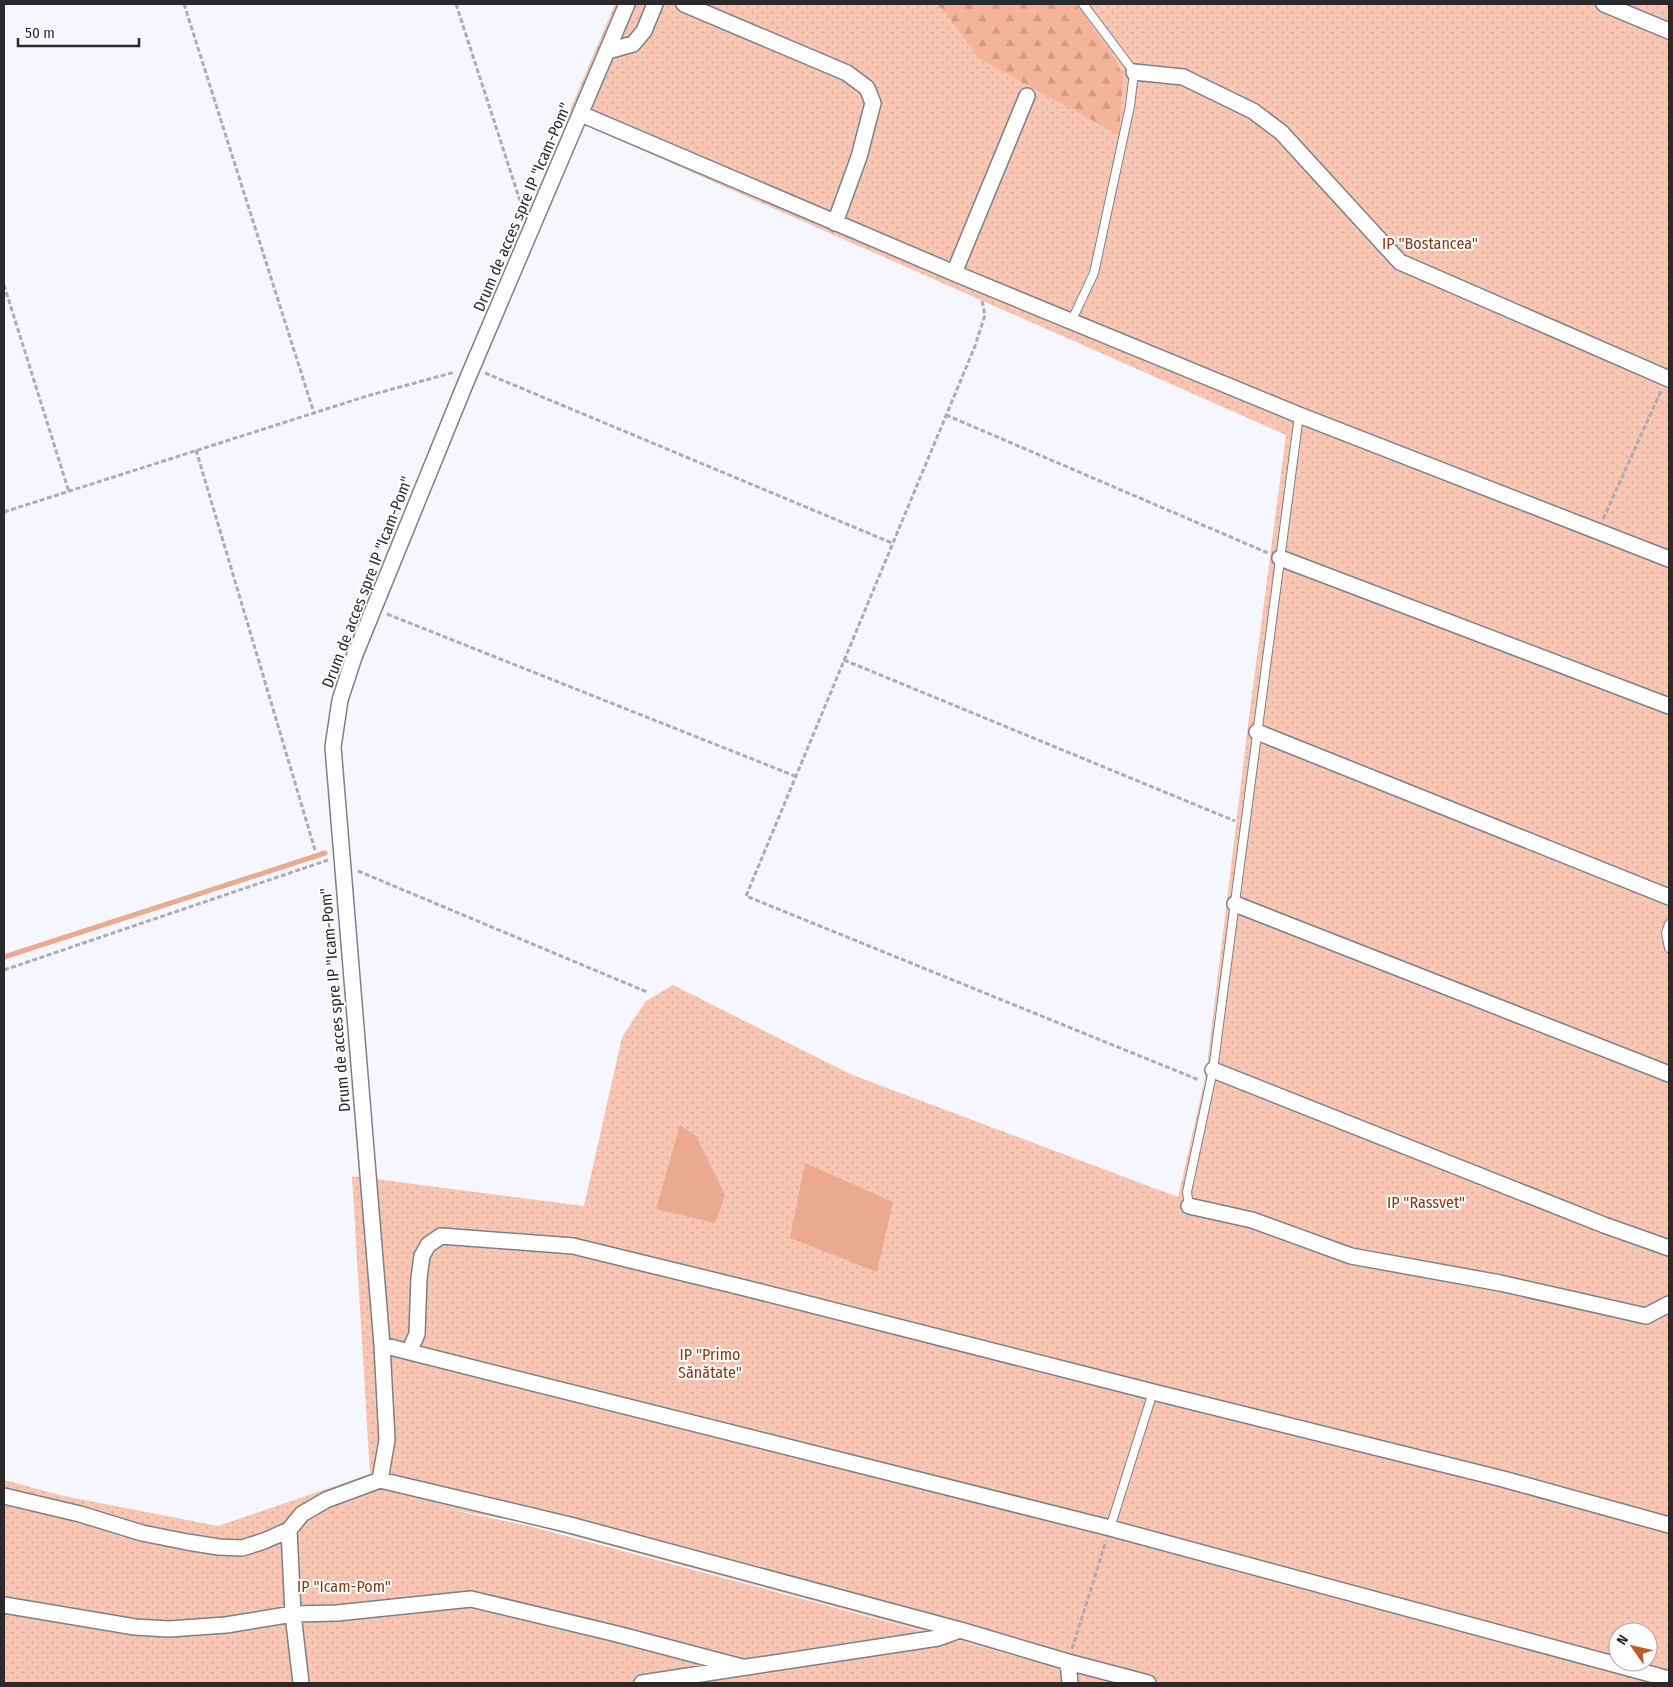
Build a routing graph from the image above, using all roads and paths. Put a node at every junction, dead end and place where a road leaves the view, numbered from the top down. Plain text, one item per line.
1 (184, 4) edge
2 (456, 4) edge
3 (627, 4) edge
4 (655, 4) edge
5 (684, 4) edge
6 (1083, 4) edge
7 (1604, 4) edge
8 (1669, 31) edge
9 (608, 51) junction
10 (1134, 72) junction
11 (1026, 96) dead end
12 (581, 114) junction
13 (836, 222) junction
14 (530, 232) junction
15 (954, 273) junction
16 (979, 283) junction
17 (4, 285) edge
18 (1071, 322) junction
19 (472, 368) junction
20 (1668, 379) edge
21 (314, 413) junction
22 (946, 415) junction
23 (1299, 415) junction
24 (196, 450) junction
25 (69, 492) junction
26 (4, 512) edge
27 (1598, 531) junction
28 (892, 543) junction
29 (1280, 558) junction
30 (1669, 559) edge
31 (374, 608) junction
32 (844, 660) junction
33 (1669, 706) edge
34 (1257, 732) junction
35 (796, 776) junction
36 (1245, 825) junction
37 (315, 850) dead end
38 (341, 860) junction
39 (1669, 896) edge
40 (1235, 904) junction
41 (1669, 924) edge
42 (1669, 948) edge
43 (4, 970) edge
44 (647, 992) dead end
45 (1213, 1070) junction
46 (1669, 1074) edge
47 (1210, 1085) junction
48 (1189, 1206) joint
49 (1669, 1248) edge
50 (1669, 1304) edge
51 (382, 1345) junction
52 (409, 1352) junction
53 (1152, 1392) junction
54 (380, 1480) junction
55 (4, 1496) edge
56 (1669, 1525) edge
57 (1110, 1528) junction
58 (289, 1530) junction
59 (4, 1605) edge
60 (293, 1614) junction
61 (960, 1630) junction
62 (1068, 1662) junction
63 (742, 1667) junction
64 (1669, 1679) edge
65 (301, 1683) edge
66 (642, 1683) edge
67 (1070, 1683) edge
68 (1148, 1683) edge

1 - 21 path
2 - 14 path
3 - 9 street, Drum de acces spre IP "Icam-Pom"
4 - 9 street
5 - 13 street
6 - 10 lane
7 - 8 street
9 - 12 street, Drum de acces spre IP "Icam-Pom"
10 - 18 lane
10 - 20 street
11 - 15 street
12 - 13 street
12 - 14 street, Drum de acces spre IP "Icam-Pom"
13 - 15 street
14 - 19 street, Drum de acces spre IP "Icam-Pom"
15 - 16 street
16 - 18 street
16 - 22 path
17 - 25 path
18 - 23 street
19 - 21 path
19 - 28 path
19 - 31 street, Drum de acces spre IP "Icam-Pom"
20 - 27 path
21 - 24 path
22 - 28 path
22 - 29 path
23 - 27 street
23 - 29 lane
24 - 25 path
24 - 37 path
25 - 26 path
27 - 30 street
28 - 32 path
29 - 33 street
29 - 34 lane
31 - 35 path
31 - 38 street, Drum de acces spre IP "Icam-Pom"
32 - 35 path
32 - 36 path
34 - 36 lane
34 - 39 street
35 - 47 path
36 - 40 lane
38 - 43 path
38 - 44 path
38 - 51 street, Drum de acces spre IP "Icam-Pom"
40 - 45 lane
40 - 46 street
41 - 42 lane
45 - 47 lane
45 - 49 street
47 - 48 lane
48 - 50 street
51 - 52 street
51 - 54 street, Drum de acces spre IP "Icam-Pom"
52 - 53 street
52 - 57 street
53 - 56 street
53 - 57 lane
54 - 58 street
54 - 61 street
55 - 58 street
57 - 62 path
57 - 64 street
58 - 60 street
59 - 60 street
60 - 63 street
60 - 65 street
61 - 62 street
61 - 63 street
62 - 67 street
62 - 68 street
63 - 66 street

